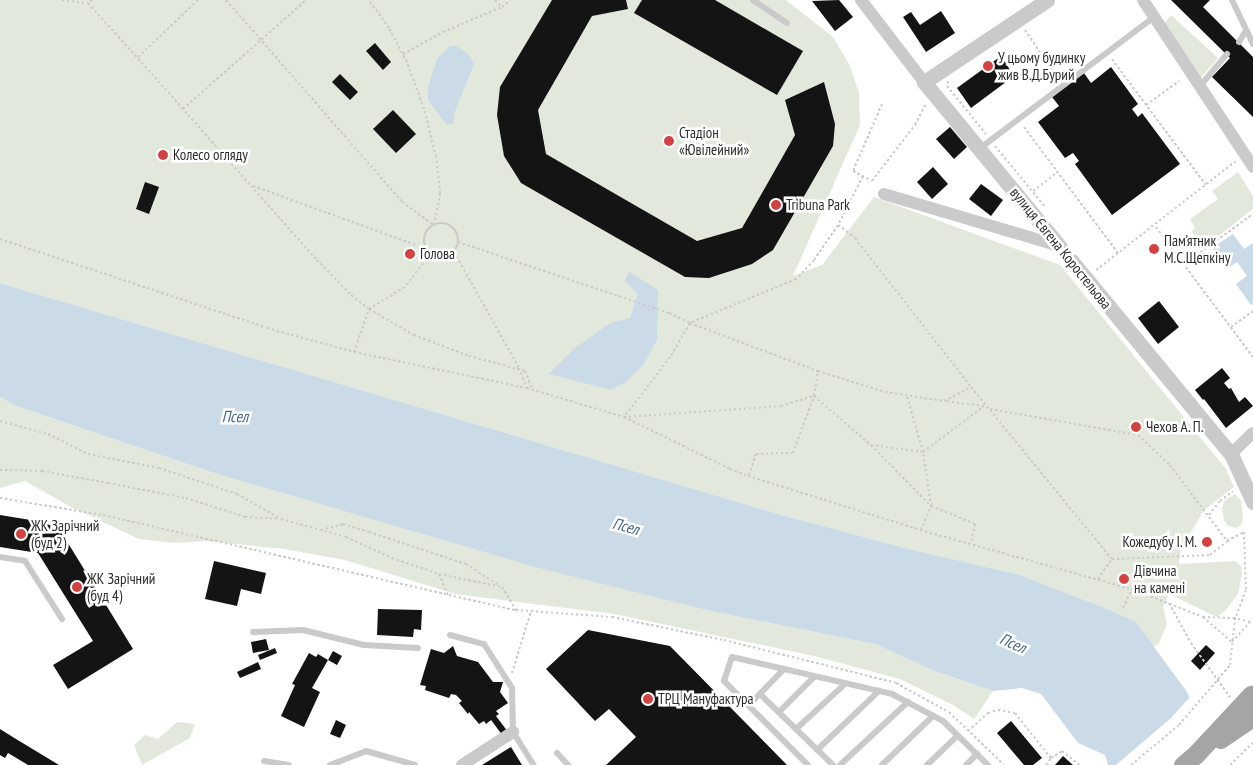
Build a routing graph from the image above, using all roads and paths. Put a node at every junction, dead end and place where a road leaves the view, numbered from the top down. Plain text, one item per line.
1 (62, 0) edge
2 (86, 0) edge
3 (92, 0) edge
4 (198, 0) edge
5 (226, 0) edge
6 (306, 0) edge
7 (369, 0) edge
8 (495, 0) edge
9 (510, 0) edge
10 (753, 0) edge
11 (861, 0) edge
12 (1047, 0) edge
13 (1143, 0) edge
14 (1232, 0) edge
15 (88, 3) junction
16 (502, 7) junction
17 (1154, 17) junction
18 (1018, 20) junction
19 (787, 23) dead end
20 (1245, 32) junction
21 (262, 40) junction
22 (1238, 42) dead end
23 (1253, 42) edge
24 (1107, 53) junction
25 (403, 54) junction
26 (1226, 54) dead end
27 (138, 56) junction
28 (1179, 81) dead end
29 (924, 82) junction
30 (1063, 86) junction
31 (1200, 86) junction
32 (882, 104) dead end
33 (1146, 105) junction
34 (183, 109) junction
35 (1018, 120) junction
36 (915, 125) dead end
37 (979, 149) junction
38 (1244, 155) junction
39 (1253, 167) edge
40 (1057, 172) junction
41 (863, 176) junction
42 (1206, 185) junction
43 (253, 186) junction
44 (1032, 191) dead end
45 (884, 194) dead end
46 (1253, 214) edge
47 (434, 225) junction
48 (838, 225) junction
49 (1155, 226) junction
50 (0, 239) edge
51 (458, 242) junction
52 (1059, 246) junction
53 (427, 249) junction
54 (454, 252) junction
55 (1118, 253) junction
56 (1184, 264) junction
57 (1096, 270) dead end
58 (370, 309) junction
59 (1253, 311) edge
60 (690, 323) junction
61 (1231, 327) junction
62 (354, 352) junction
63 (1253, 358) edge
64 (519, 368) junction
65 (818, 371) junction
66 (971, 387) junction
67 (527, 388) junction
68 (532, 389) junction
69 (814, 396) junction
70 (907, 396) junction
71 (944, 401) junction
72 (984, 406) junction
73 (990, 409) junction
74 (624, 417) junction
75 (0, 421) edge
76 (1253, 433) edge
77 (871, 445) junction
78 (923, 452) junction
79 (1231, 454) junction
80 (0, 470) edge
81 (748, 476) junction
82 (1235, 490) dead end
83 (0, 498) edge
84 (1253, 502) edge
85 (931, 506) junction
86 (1209, 515) junction
87 (281, 519) junction
88 (319, 530) junction
89 (920, 530) junction
90 (1227, 541) junction
91 (971, 544) junction
92 (0, 557) edge
93 (1112, 559) junction
94 (439, 574) junction
95 (1098, 579) junction
96 (502, 587) junction
97 (1132, 589) junction
98 (448, 595) junction
99 (1169, 603) junction
100 (1123, 608) dead end
101 (516, 610) junction
102 (531, 611) junction
103 (1203, 617) junction
104 (1235, 618) junction
105 (62, 619) dead end
106 (253, 632) dead end
107 (450, 635) dead end
108 (1232, 642) junction
109 (418, 648) dead end
110 (783, 670) junction
111 (814, 677) junction
112 (845, 684) junction
113 (512, 688) junction
114 (879, 691) junction
115 (1252, 693) edge
116 (760, 694) junction
117 (1230, 697) dead end
118 (908, 702) junction
119 (750, 704) junction
120 (779, 712) junction
121 (933, 716) junction
122 (1253, 717) edge
123 (796, 729) junction
124 (968, 731) junction
125 (512, 732) junction
126 (957, 736) junction
127 (1253, 743) edge
128 (817, 750) junction
129 (557, 753) dead end
130 (977, 754) junction
131 (1051, 758) junction
132 (1190, 760) edge
133 (264, 761) dead end
134 (289, 765) edge
135 (330, 765) edge
136 (415, 765) edge
137 (462, 765) edge
138 (534, 765) edge
139 (568, 765) edge
140 (808, 765) edge
141 (833, 765) edge
142 (840, 765) edge
143 (882, 765) edge
144 (927, 765) edge
145 (966, 765) edge
146 (988, 765) edge
147 (1004, 765) edge
148 (1046, 765) edge
149 (1079, 765) edge
150 (1131, 765) edge
151 (1230, 765) edge

1 - 15 path
2 - 15 path
3 - 15 path
4 - 27 path
5 - 21 path
6 - 21 path
7 - 25 path
8 - 16 path
9 - 16 path
10 - 19 lane
11 - 29 street, вулиця Євгена Коростельова
12 - 18 street
13 - 17 street
14 - 20 lane
15 - 27 path
16 - 25 path
17 - 24 lane
17 - 31 street
18 - 29 street
18 - 30 path
20 - 22 lane
20 - 23 lane
21 - 34 path
21 - 47 path
24 - 30 lane
24 - 33 path
25 - 47 path
26 - 31 lane
27 - 34 path
28 - 33 path
29 - 37 street, вулиця Євгена Коростельова
30 - 35 lane
31 - 38 street
32 - 41 path
33 - 42 path
34 - 43 path
35 - 37 lane
35 - 40 path
36 - 41 path
37 - 52 street, вулиця Євгена Коростельова
38 - 39 street
38 - 42 path
40 - 44 path
40 - 55 path
41 - 48 path
42 - 49 path
43 - 53 path
43 - 58 path
45 - 52 street
46 - 56 path
47 - 51 path
47 - 53 path
48 - 60 path
48 - 66 path
49 - 55 path
49 - 56 path
50 - 62 path
51 - 54 path
51 - 60 path
52 - 79 street, вулиця Євгена Коростельова
53 - 54 path
53 - 58 path
54 - 64 path
55 - 57 path
56 - 61 path
58 - 62 path
58 - 64 path
59 - 61 path
60 - 65 path
60 - 74 path
61 - 63 path
62 - 67 path
64 - 67 path
64 - 68 path
65 - 69 path
65 - 70 path
66 - 71 path
66 - 72 path
67 - 68 path
68 - 74 path
69 - 74 path
69 - 77 path
69 - 81 path
70 - 71 path
70 - 78 path
71 - 72 path
72 - 73 path
72 - 78 path
73 - 86 path
73 - 93 path
74 - 81 path
75 - 87 path
76 - 79 street
77 - 78 path
77 - 85 path
78 - 85 path
79 - 84 street, вулиця Євгена Коростельова
80 - 87 path
81 - 89 path
82 - 86 path
83 - 98 path
85 - 89 path
85 - 91 path
86 - 90 path
87 - 88 path
88 - 94 path
88 - 96 path
89 - 91 path
90 - 93 path
90 - 104 path
91 - 95 path
92 - 105 lane
93 - 95 path
94 - 96 path
94 - 98 path
95 - 97 path
96 - 101 path
97 - 99 path
97 - 100 path
98 - 101 path
99 - 103 path
99 - 117 path
101 - 102 path
102 - 113 path
102 - 124 path
103 - 104 path
103 - 108 path
104 - 108 path
104 - 108 path
106 - 109 lane
107 - 113 lane
108 - 150 path, bridge
110 - 111 lane
110 - 116 lane
110 - 119 lane
111 - 112 lane
111 - 120 lane
112 - 114 lane
112 - 123 lane
113 - 125 lane
114 - 118 lane
114 - 128 lane
115 - 132 main road, bridge
116 - 119 lane
116 - 120 lane
118 - 121 lane
118 - 142 lane
119 - 140 lane
120 - 123 lane
121 - 126 lane
121 - 143 lane
122 - 132 main road, bridge
123 - 128 lane
124 - 131 path
124 - 147 path
125 - 137 street
125 - 138 lane
126 - 130 lane
126 - 144 lane
127 - 151 path
128 - 141 lane
129 - 139 lane
130 - 145 lane
130 - 146 lane
131 - 148 path
131 - 149 path
133 - 134 lane
135 - 136 lane

